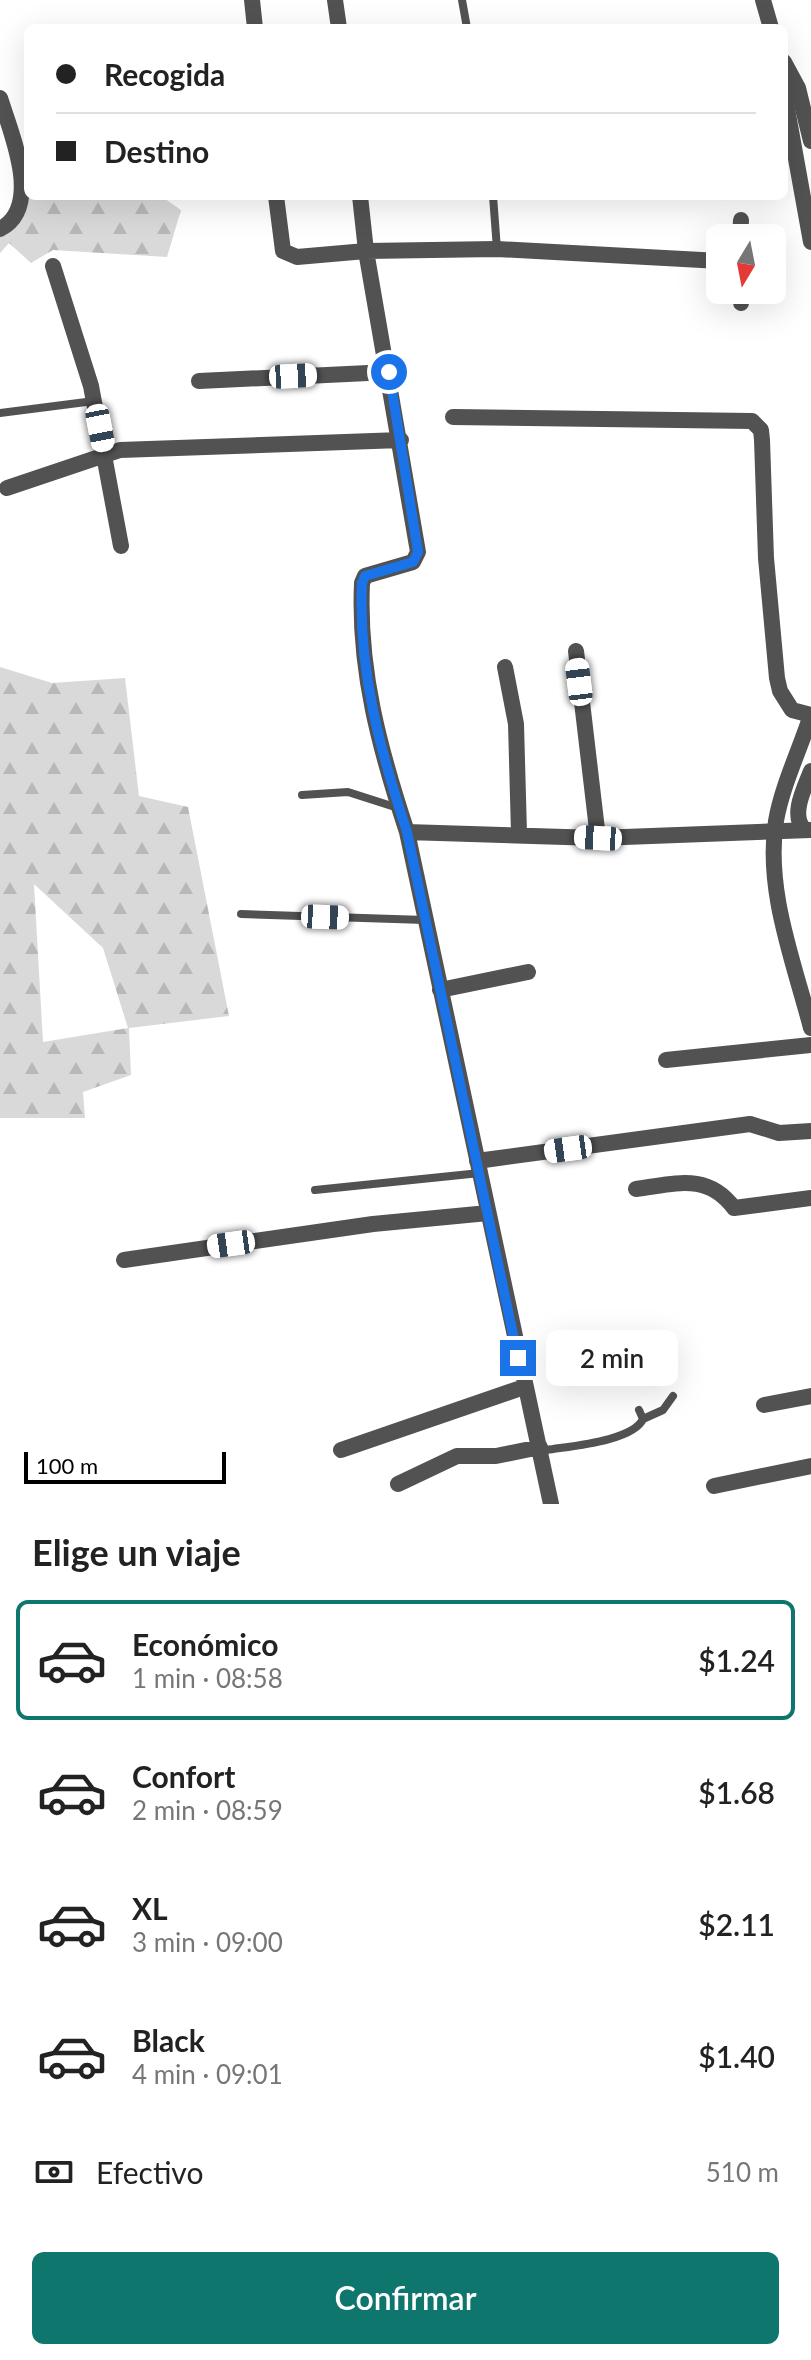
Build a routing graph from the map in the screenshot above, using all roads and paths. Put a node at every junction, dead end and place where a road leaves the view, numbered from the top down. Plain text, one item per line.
1 (252, 0) edge
2 (335, 0) edge
3 (462, 0) edge
4 (763, 0) edge
5 (255, 24) edge
6 (338, 24) edge
7 (466, 24) edge
8 (770, 24) edge
9 (788, 78) edge
10 (793, 97) edge
11 (0, 98) edge
12 (811, 141) edge
13 (277, 200) edge
14 (360, 200) edge
15 (493, 200) edge
16 (741, 220) dead end
17 (741, 224) edge
18 (0, 229) edge
19 (811, 242) edge
20 (497, 249) junction
21 (366, 251) junction
22 (706, 260) edge
23 (53, 266) dead end
24 (389, 372) junction
25 (199, 381) dead end
26 (95, 401) junction
27 (0, 413) edge
28 (453, 417) dead end
29 (401, 440) junction
30 (105, 454) junction
31 (7, 488) dead end
32 (121, 546) dead end
33 (576, 651) dead end
34 (505, 667) dead end
35 (811, 715) edge
36 (811, 771) edge
37 (302, 795) dead end
38 (399, 808) junction
39 (776, 822) junction
40 (807, 830) edge
41 (407, 832) junction
42 (519, 833) junction
43 (598, 838) junction
44 (241, 914) dead end
45 (425, 920) junction
46 (528, 972) dead end
47 (440, 990) junction
48 (811, 1028) edge
49 (811, 1045) edge
50 (666, 1060) dead end
51 (811, 1131) edge
52 (479, 1167) junction
53 (636, 1189) dead end
54 (315, 1190) dead end
55 (811, 1198) edge
56 (488, 1213) junction
57 (124, 1260) dead end
58 (524, 1387) junction
59 (673, 1396) dead end
60 (811, 1396) edge
61 (764, 1405) dead end
62 (540, 1447) junction
63 (341, 1450) dead end
64 (811, 1466) edge
65 (398, 1484) dead end
66 (714, 1486) dead end
67 (551, 1504) edge

1 - 5 street
2 - 6 street
3 - 7 lane
4 - 8 street
9 - 10 street
10 - 12 street
10 - 19 street
11 - 18 street
13 - 21 street
14 - 21 street
15 - 20 lane
16 - 17 street
20 - 21 street
20 - 22 street
21 - 24 street
23 - 26 street
24 - 25 street
24 - 29 street
26 - 27 lane
26 - 30 street
28 - 35 street
29 - 30 street
29 - 38 street
30 - 31 street
30 - 32 street
33 - 43 street
34 - 42 street
35 - 39 street
36 - 40 street
37 - 38 lane
38 - 41 street
39 - 40 street
39 - 43 street
39 - 48 street
41 - 42 street
41 - 45 street
42 - 43 street
44 - 45 lane
45 - 47 street
46 - 47 street
47 - 52 street
49 - 50 street
51 - 52 street
52 - 54 lane
52 - 56 street
53 - 55 street
56 - 57 street
56 - 58 street
58 - 62 street
58 - 63 street
59 - 62 lane
60 - 61 street
62 - 65 street
62 - 67 street
64 - 66 street

